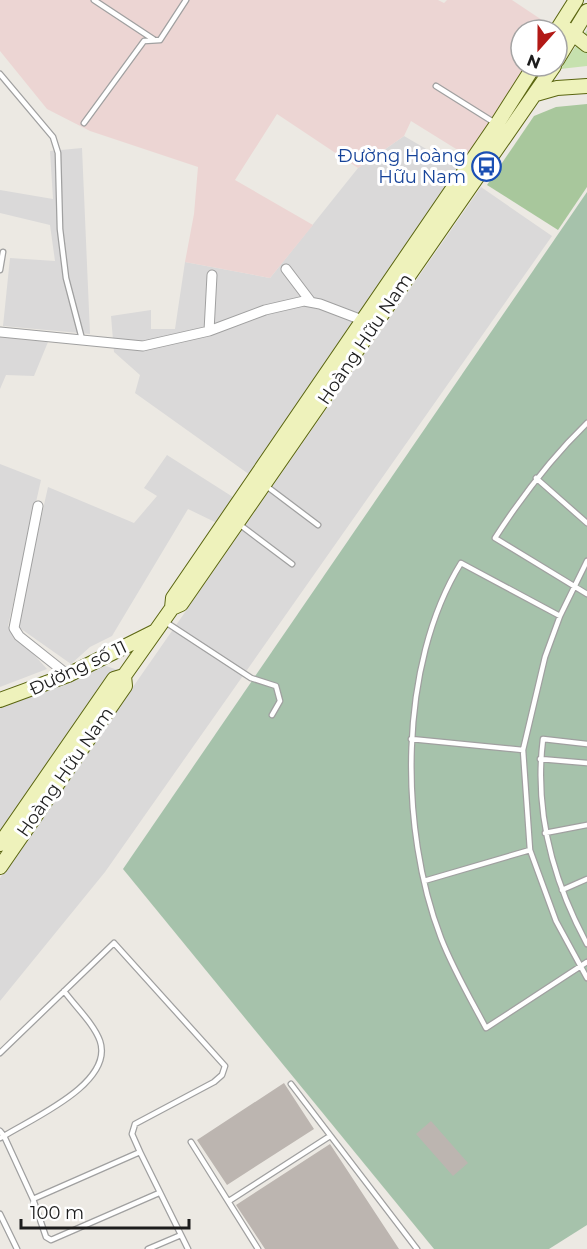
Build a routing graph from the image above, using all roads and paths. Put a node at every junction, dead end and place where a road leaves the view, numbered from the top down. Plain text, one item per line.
1 (94, 0) edge
2 (186, 0) edge
3 (571, 2) edge
4 (586, 14) edge
5 (563, 18) edge
6 (569, 32) edge
7 (573, 34) junction
8 (153, 39) junction
9 (569, 40) edge
10 (587, 45) edge
11 (0, 74) edge
12 (526, 78) edge
13 (546, 78) edge
14 (436, 86) dead end
15 (587, 86) edge
16 (536, 94) junction
17 (84, 123) dead end
18 (497, 124) junction
19 (3, 252) dead end
20 (286, 269) dead end
21 (0, 270) edge
22 (212, 275) dead end
23 (311, 302) junction
24 (368, 323) junction
25 (209, 331) junction
26 (0, 332) edge
27 (82, 340) junction
28 (587, 423) edge
29 (536, 478) junction
30 (265, 484) junction
31 (38, 506) dead end
32 (237, 523) junction
33 (587, 523) edge
34 (318, 525) dead end
35 (587, 561) edge
36 (292, 564) dead end
37 (574, 586) junction
38 (587, 594) edge
39 (172, 608) junction
40 (560, 616) junction
41 (159, 626) junction
42 (104, 656) junction
43 (68, 675) junction
44 (124, 676) junction
45 (0, 700) edge
46 (272, 715) dead end
47 (411, 739) junction
48 (587, 744) edge
49 (524, 750) junction
50 (540, 759) junction
51 (587, 763) edge
52 (587, 825) edge
53 (545, 833) junction
54 (0, 844) edge
55 (530, 850) junction
56 (0, 867) edge
57 (587, 879) edge
58 (424, 881) junction
59 (562, 890) junction
60 (587, 944) edge
61 (587, 962) edge
62 (579, 966) junction
63 (587, 978) edge
64 (64, 991) junction
65 (0, 1053) edge
66 (291, 1084) dead end
67 (0, 1131) edge
68 (330, 1136) junction
69 (2, 1137) edge
70 (191, 1142) dead end
71 (140, 1152) junction
72 (159, 1193) junction
73 (33, 1199) junction
74 (229, 1201) junction
75 (0, 1214) edge
76 (181, 1235) junction
77 (17, 1249) edge
78 (148, 1249) edge
79 (188, 1249) edge
80 (258, 1249) edge
81 (417, 1249) edge

1 - 8 lane
2 - 8 lane
3 - 4 main road
3 - 5 main road
4 - 7 main road
6 - 7 main road
7 - 9 main road
7 - 10 main road
8 - 17 lane
11 - 27 lane
12 - 18 main road, Hoàng Hữu Nam
13 - 16 main road, Hoàng Hữu Nam
14 - 18 lane
15 - 16 main road
16 - 24 main road, Hoàng Hữu Nam
18 - 24 main road, Hoàng Hữu Nam
19 - 21 lane
20 - 23 street
22 - 25 street
23 - 24 street
23 - 25 street
24 - 30 main road, Hoàng Hữu Nam
24 - 39 main road, Hoàng Hữu Nam
25 - 27 street
26 - 27 street
28 - 29 lane
29 - 33 lane
29 - 37 lane
30 - 32 main road, Hoàng Hữu Nam
30 - 34 lane
31 - 43 street
32 - 36 lane
32 - 39 main road, Hoàng Hữu Nam
35 - 37 lane
37 - 38 lane
37 - 40 lane
39 - 41 main road, Hoàng Hữu Nam
40 - 47 lane
40 - 49 lane
41 - 42 main road, Đường số 11
41 - 44 main road, Hoàng Hữu Nam
41 - 46 lane
42 - 43 main road, Đường số 11
42 - 44 main road
43 - 45 main road, Đường số 11
44 - 54 main road, Hoàng Hữu Nam
44 - 56 main road, Hoàng Hữu Nam
47 - 49 lane
47 - 58 lane
48 - 50 lane
49 - 55 lane
50 - 51 lane
50 - 53 lane
52 - 53 lane
53 - 59 lane
55 - 58 lane
55 - 62 lane
57 - 59 lane
58 - 62 lane
59 - 60 lane
61 - 62 lane
62 - 63 lane
64 - 65 lane
64 - 69 lane
64 - 71 lane
66 - 68 lane
67 - 69 lane
68 - 74 lane
68 - 81 lane
69 - 73 lane
70 - 74 lane
71 - 72 lane
71 - 73 lane
72 - 73 lane
72 - 76 lane
74 - 80 lane
75 - 77 lane
76 - 78 lane
76 - 79 lane

